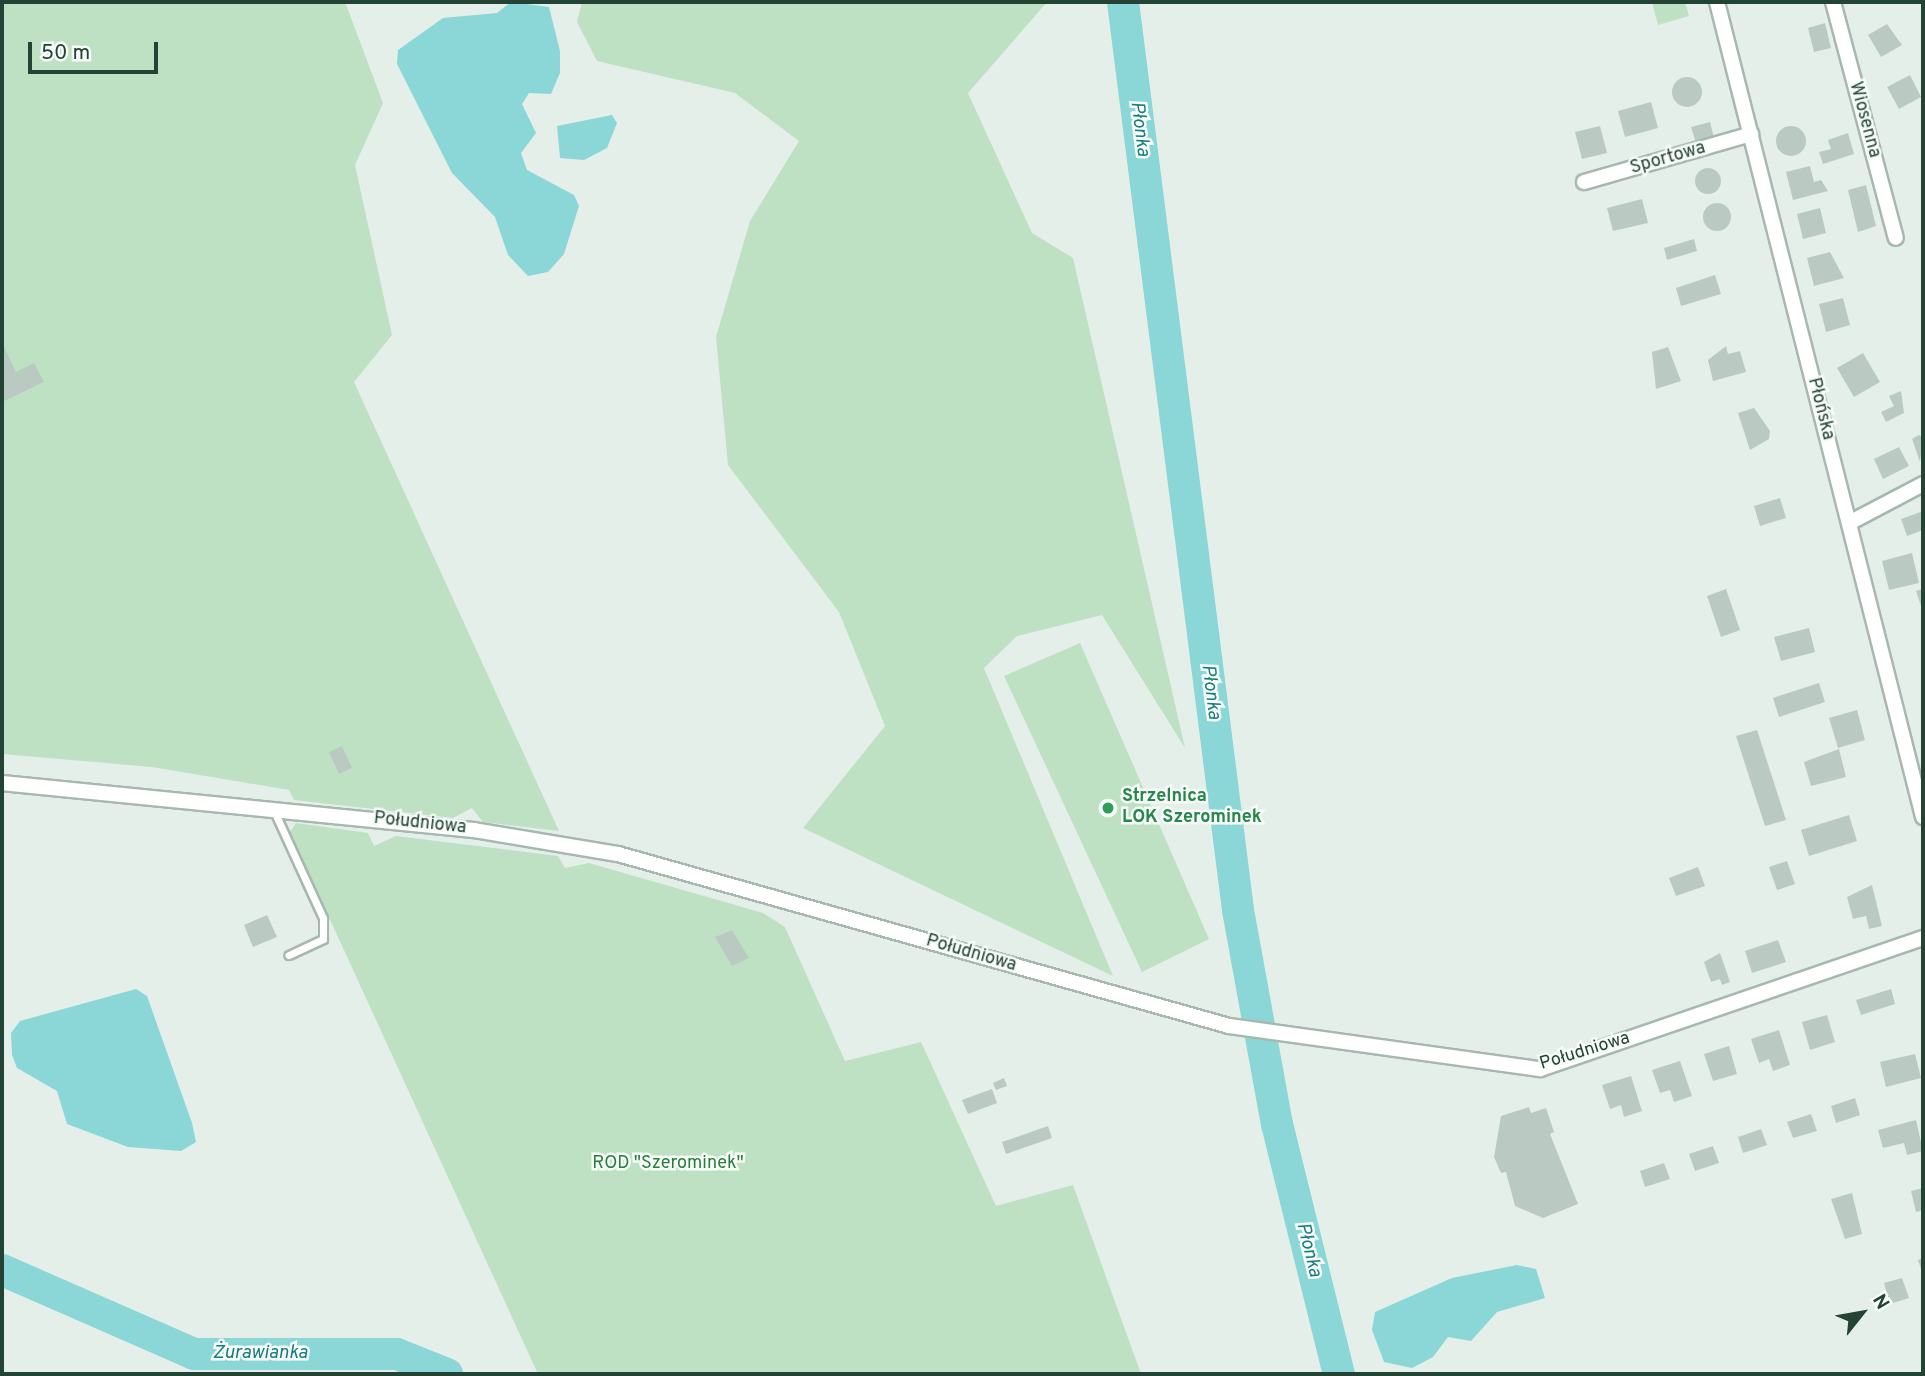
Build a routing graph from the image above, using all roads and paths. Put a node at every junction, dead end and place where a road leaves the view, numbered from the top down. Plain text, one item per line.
1 (1717, 2) edge
2 (1833, 2) edge
3 (1751, 134) junction
4 (1584, 182) dead end
5 (1896, 238) dead end
6 (1923, 484) edge
7 (1849, 523) junction
8 (2, 783) edge
9 (274, 810) junction
10 (1923, 817) edge
11 (1923, 938) edge
12 (288, 955) dead end

1 - 3 street, Płońska
2 - 5 street, Wiosenna
3 - 4 street, Sportowa
3 - 7 street, Płońska
6 - 7 street
7 - 10 street, Płońska
8 - 9 street, Południowa
9 - 11 street, Południowa
9 - 12 lane

